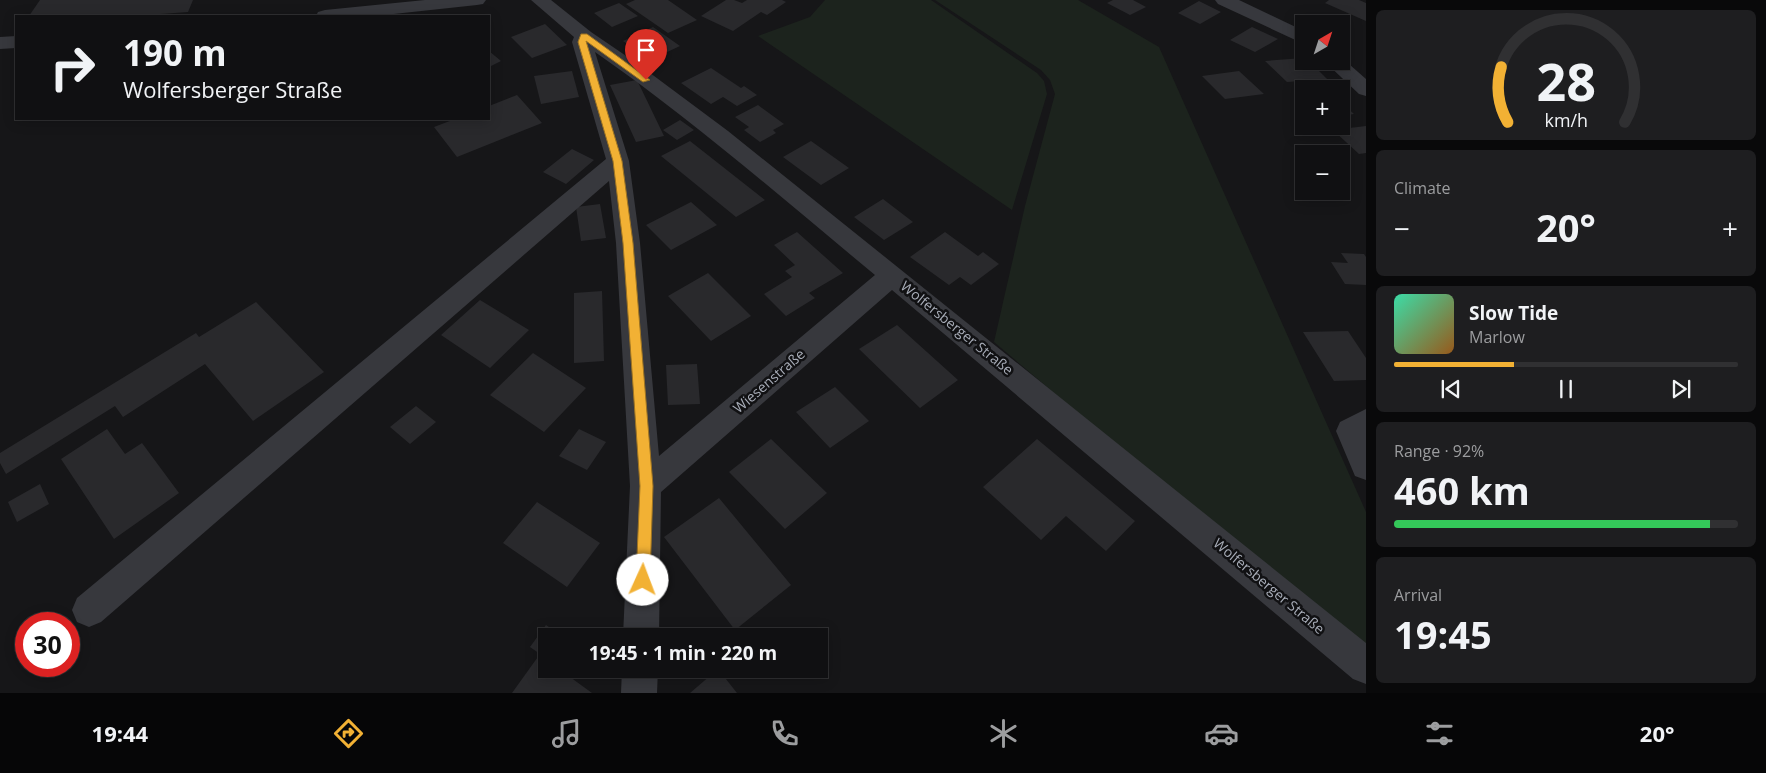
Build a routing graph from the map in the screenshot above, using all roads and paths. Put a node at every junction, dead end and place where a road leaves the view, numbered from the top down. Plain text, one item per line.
1 (478, 0) edge
2 (540, 0) edge
3 (1224, 0) edge
4 (337, 15) edge
5 (1295, 34) edge
6 (584, 36) junction
7 (15, 42) edge
8 (0, 43) edge
9 (1344, 70) edge
10 (1366, 90) edge
11 (618, 161) junction
12 (892, 275) junction
13 (1366, 422) edge
14 (1366, 466) edge
15 (646, 486) junction
16 (89, 610) dead end
17 (641, 628) edge
18 (1366, 666) edge
19 (640, 678) edge
20 (639, 693) edge

1 - 4 street
2 - 6 street, Wolfersberger Straße
3 - 5 street
6 - 11 street
6 - 12 street, Wolfersberger Straße
7 - 8 street
9 - 10 street
11 - 15 street
11 - 16 street
12 - 15 street, Wiesenstraße
12 - 18 street, Wolfersberger Straße
13 - 14 street
15 - 17 street
19 - 20 street

